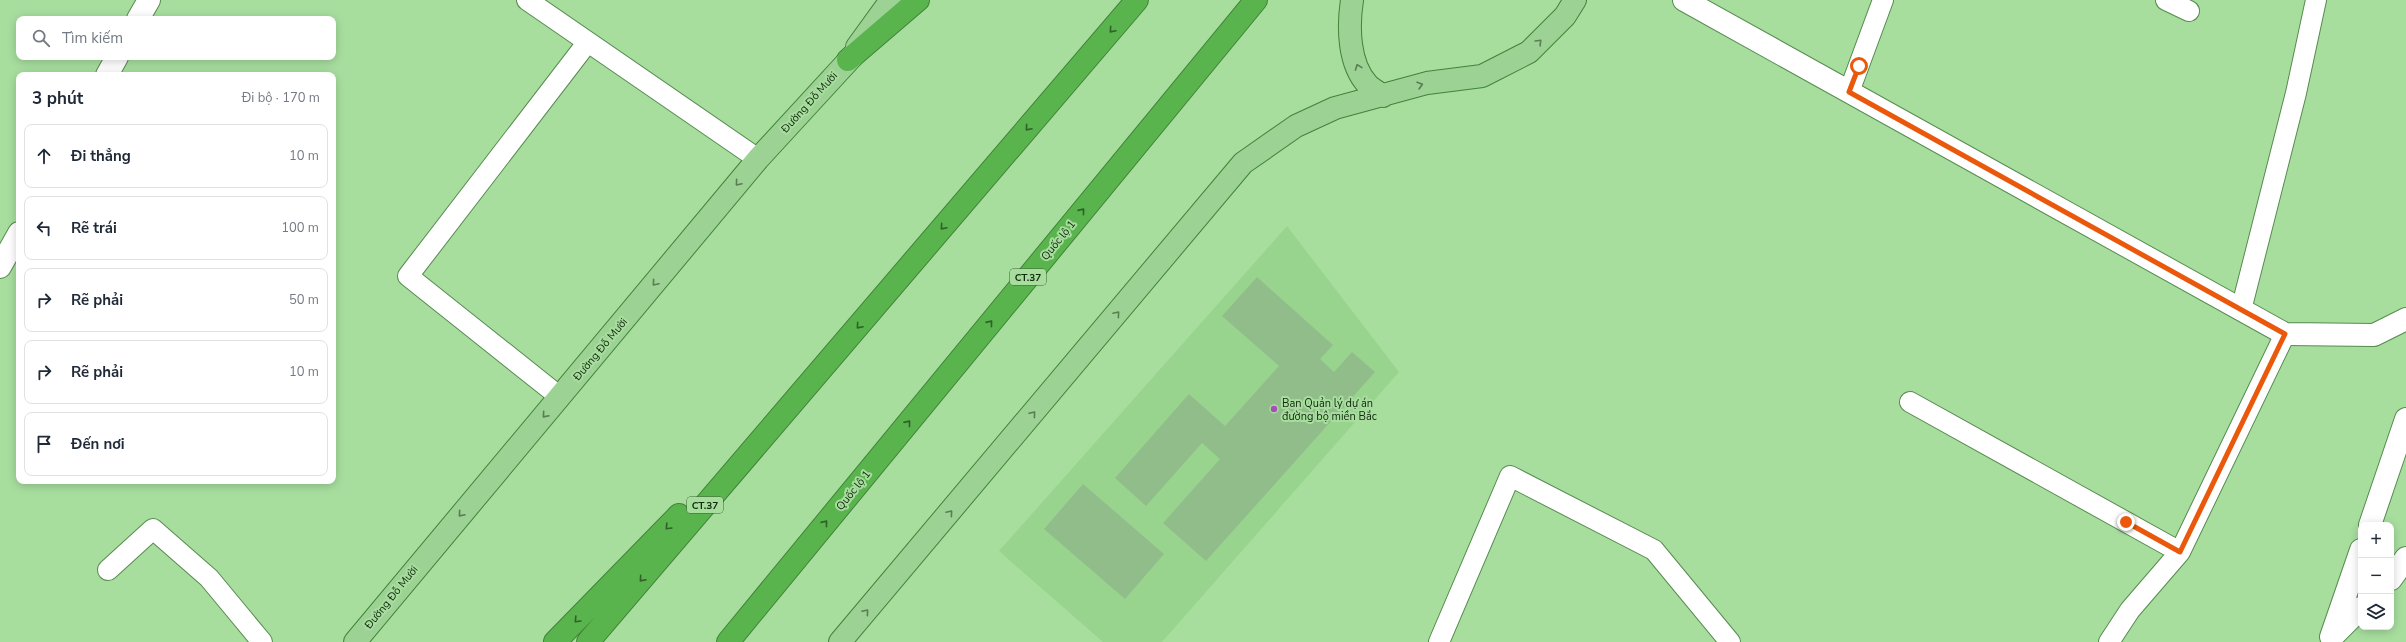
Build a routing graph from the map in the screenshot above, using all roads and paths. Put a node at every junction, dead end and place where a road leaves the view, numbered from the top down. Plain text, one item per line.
1 (149, 0) edge
2 (527, 0) edge
3 (891, 0) edge
4 (907, 0) edge
5 (918, 0) edge
6 (1138, 0) edge
7 (1256, 0) edge
8 (1352, 0) edge
9 (1575, 0) edge
10 (1684, 0) edge
11 (1883, 0) edge
12 (2166, 0) edge
13 (2316, 0) edge
14 (2189, 11) dead end
15 (140, 16) edge
16 (587, 43) junction
17 (115, 60) edge
18 (848, 60) junction
19 (109, 72) edge
20 (1849, 92) junction
21 (1382, 96) junction
22 (758, 158) junction
23 (16, 238) edge
24 (0, 267) edge
25 (2241, 310) junction
26 (2406, 319) edge
27 (2285, 334) junction
28 (822, 368) junction
29 (560, 397) junction
30 (1910, 402) dead end
31 (2406, 418) edge
32 (2371, 522) edge
33 (2180, 552) junction
34 (800, 554) junction
35 (2358, 558) edge
36 (2406, 558) edge
37 (108, 570) dead end
38 (2394, 575) edge
39 (2358, 611) edge
40 (2330, 640) edge
41 (262, 642) edge
42 (354, 642) edge
43 (555, 642) edge
44 (588, 642) edge
45 (728, 642) edge
46 (746, 642) edge
47 (840, 642) edge
48 (1439, 642) edge
49 (1730, 642) edge
50 (2109, 642) edge

1 - 15 street
2 - 16 lane
3 - 18 main road
4 - 18 main road
5 - 18 highway
6 -> 28 highway, CT.37
34 -> 7 highway, Quốc lộ 1 / CT.37
21 -> 8 main road
21 -> 9 main road
10 - 20 street
11 - 20 lane
12 - 14 lane
13 - 25 lane
16 - 22 lane
16 - 29 lane
17 - 19 street
18 - 22 main road, Đường Đỗ Mười
20 - 25 street
47 -> 21 main road
22 -> 29 main road, Đường Đỗ Mười
23 - 24 street
25 - 27 street
26 - 27 street
27 - 33 lane
28 -> 43 highway
28 -> 44 highway, CT.37
29 -> 42 main road, Đường Đỗ Mười
30 - 33 lane
31 - 32 street
33 - 50 lane
34 - 45 highway, CT.37
34 - 46 highway
35 - 40 street
36 - 38 street
37 - 41 lane
39 - 40 street
48 - 49 lane

